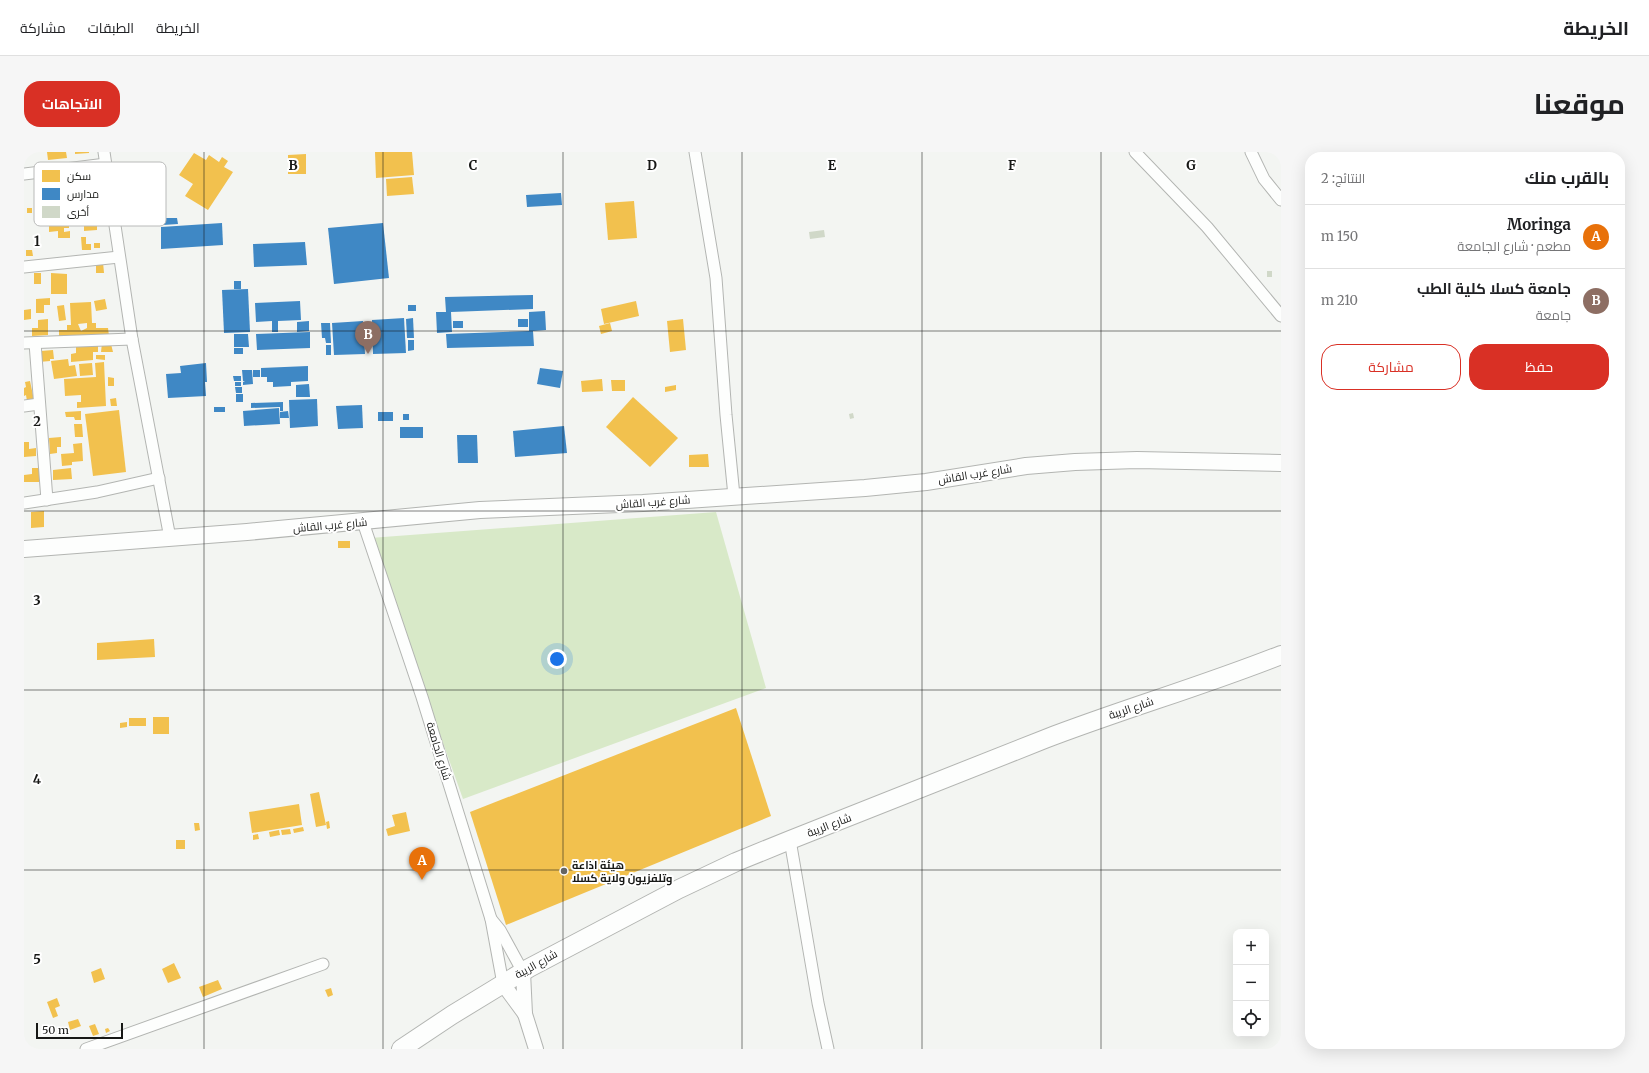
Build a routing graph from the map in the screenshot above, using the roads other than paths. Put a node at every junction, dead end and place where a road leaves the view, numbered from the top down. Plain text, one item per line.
1 (104, 152) edge
2 (695, 152) edge
3 (1135, 152) edge
4 (1251, 152) edge
5 (106, 162) edge
6 (34, 173) edge
7 (24, 174) edge
8 (1281, 200) edge
9 (115, 226) edge
10 (120, 258) junction
11 (24, 267) edge
12 (1281, 316) edge
13 (132, 339) junction
14 (29, 343) edge
15 (39, 404) junction
16 (24, 406) edge
17 (1281, 462) edge
18 (159, 478) junction
19 (734, 496) junction
20 (47, 500) junction
21 (24, 503) edge
22 (363, 522) junction
23 (170, 538) junction
24 (24, 549) edge
25 (1281, 655) edge
26 (790, 840) junction
27 (491, 919) junction
28 (323, 964) dead end
29 (523, 972) junction
30 (503, 984) junction
31 (525, 1014) junction
32 (86, 1049) edge
33 (402, 1049) edge
34 (536, 1049) edge
35 (828, 1049) edge

1 - 5 street
2 - 19 street
3 - 12 street
4 - 8 street
6 - 7 street
9 - 10 street
10 - 11 street
10 - 13 street
13 - 14 street
13 - 18 street
14 - 15 street
15 - 16 street
15 - 20 street
17 - 19 main road, شارع غرب القاش
18 - 20 street
18 - 23 street
19 - 22 main road, شارع غرب القاش
20 - 21 street
22 - 23 main road, شارع غرب القاش
22 - 27 street, شارع الجامعة
23 - 24 main road, شارع غرب القاش
25 - 26 main road, شارع الريبة
26 - 29 main road, شارع الريبة
26 - 35 street
27 - 29 street
27 - 30 street, شارع الجامعة
28 - 32 street
29 - 30 main road, شارع الريبة
29 - 31 street
30 - 31 street
30 - 33 main road, شارع الريبة
31 - 34 street

